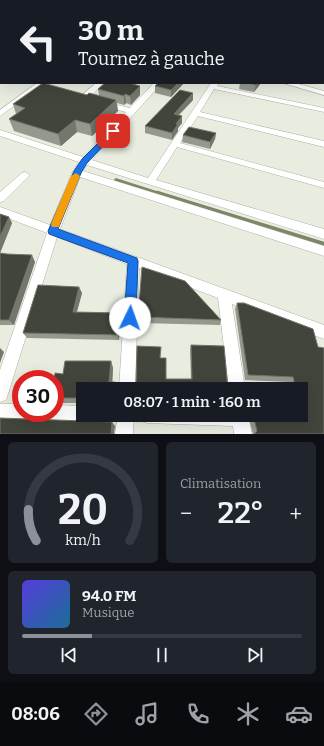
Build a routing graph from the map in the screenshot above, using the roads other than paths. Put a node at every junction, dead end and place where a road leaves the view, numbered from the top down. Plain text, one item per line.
1 (99, 84) edge
2 (157, 84) edge
3 (291, 84) edge
4 (214, 85) edge
5 (41, 86) edge
6 (324, 93) edge
7 (4, 107) edge
8 (324, 110) edge
9 (132, 111) junction
10 (196, 113) junction
11 (0, 114) edge
12 (0, 133) edge
13 (175, 144) junction
14 (324, 144) edge
15 (85, 161) junction
16 (77, 173) junction
17 (25, 174) dead end
18 (150, 182) junction
19 (324, 185) edge
20 (0, 198) edge
21 (0, 211) edge
22 (52, 231) junction
23 (324, 234) edge
24 (324, 251) edge
25 (133, 261) junction
26 (224, 295) junction
27 (324, 332) edge
28 (127, 382) edge
29 (236, 382) edge
30 (0, 394) edge
31 (0, 412) edge
32 (12, 412) edge
33 (64, 413) edge
34 (76, 414) edge
35 (125, 422) edge
36 (124, 434) edge

1 - 9 street
2 - 9 street
3 - 6 street
4 - 8 street
4 - 10 street
5 - 7 street
7 - 11 street
9 - 15 street
10 - 13 street
10 - 14 street
12 - 15 street
13 - 18 street
13 - 19 street
15 - 16 street
15 - 18 street
16 - 22 street
16 - 24 street
17 - 20 street
18 - 23 street
21 - 22 street
22 - 25 street
22 - 30 street
25 - 26 street
25 - 28 street
26 - 27 street
26 - 29 street
31 - 32 street
33 - 34 street
35 - 36 street

